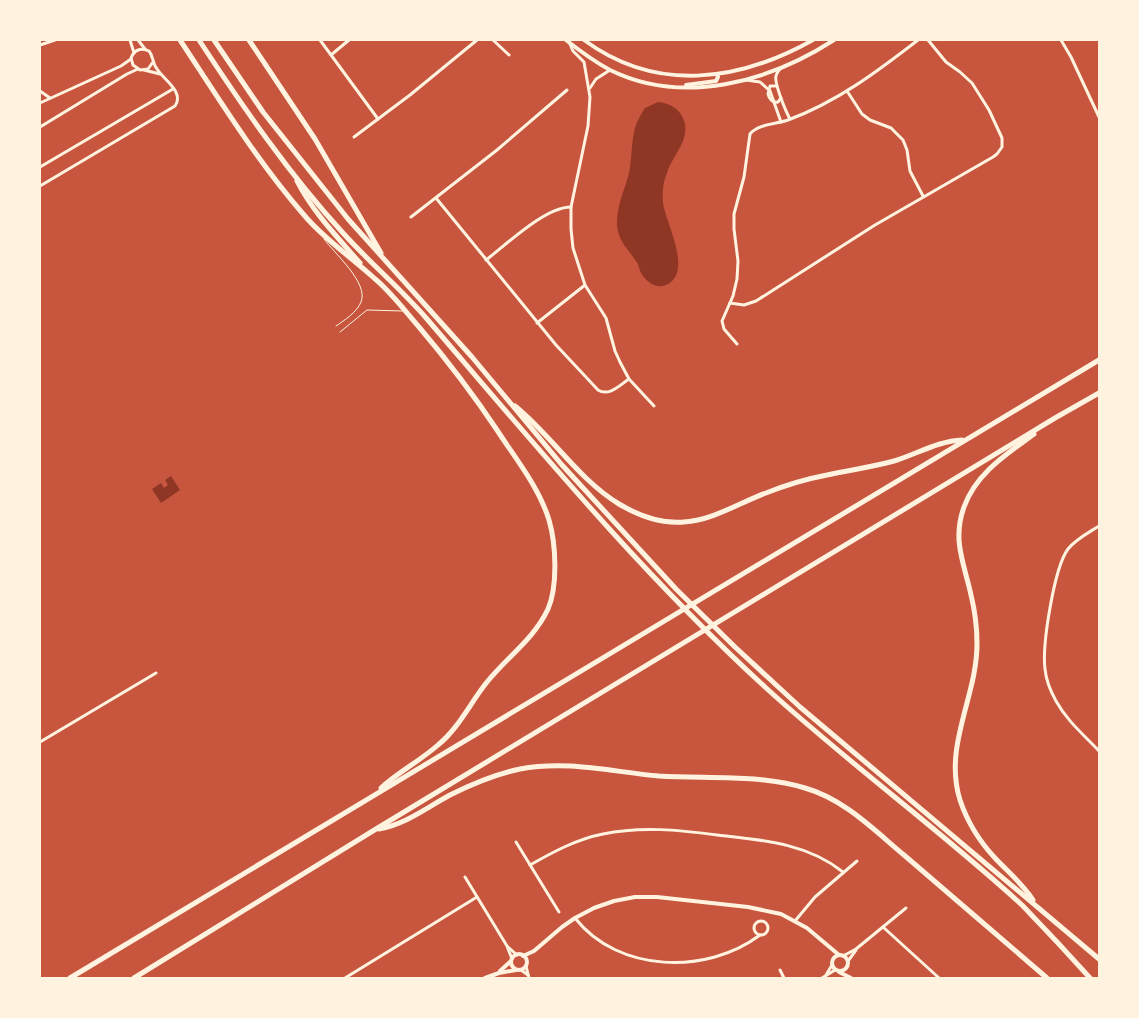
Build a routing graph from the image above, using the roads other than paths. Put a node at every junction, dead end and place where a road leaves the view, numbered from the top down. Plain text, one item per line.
1 (55, 40) edge
2 (130, 40) edge
3 (138, 40) edge
4 (180, 40) edge
5 (199, 40) edge
6 (214, 40) edge
7 (249, 40) edge
8 (320, 40) edge
9 (349, 40) edge
10 (477, 40) edge
11 (493, 40) edge
12 (584, 40) edge
13 (813, 40) edge
14 (834, 40) edge
15 (918, 40) edge
16 (928, 40) edge
17 (1061, 40) edge
18 (568, 42) edge
19 (40, 45) edge
20 (145, 50) junction
21 (134, 53) junction
22 (331, 55) junction
23 (509, 55) dead end
24 (131, 58) junction
25 (153, 62) junction
26 (138, 69) junction
27 (780, 69) junction
28 (144, 70) junction
29 (610, 70) junction
30 (160, 74) junction
31 (717, 74) junction
32 (745, 80) junction
33 (778, 86) junction
34 (669, 87) junction
35 (590, 88) junction
36 (173, 89) junction
37 (768, 89) junction
38 (567, 90) dead end
39 (40, 91) edge
40 (847, 91) junction
41 (781, 97) junction
42 (50, 98) junction
43 (772, 101) junction
44 (40, 103) edge
45 (1099, 117) edge
46 (378, 119) junction
47 (790, 119) junction
48 (781, 122) junction
49 (40, 127) edge
50 (354, 137) dead end
51 (40, 168) edge
52 (294, 173) junction
53 (40, 186) edge
54 (923, 196) junction
55 (436, 198) junction
56 (571, 207) junction
57 (411, 217) dead end
58 (319, 230) junction
59 (486, 260) junction
60 (387, 262) junction
61 (374, 277) junction
62 (585, 285) junction
63 (730, 303) junction
64 (406, 311) junction
65 (537, 323) junction
66 (336, 326) dead end
67 (340, 332) dead end
68 (737, 344) dead end
69 (1099, 360) edge
70 (630, 379) junction
71 (1099, 393) edge
72 (506, 398) junction
73 (654, 406) dead end
74 (1055, 418) junction
75 (965, 440) junction
76 (1099, 526) edge
77 (156, 673) dead end
78 (40, 742) edge
79 (1099, 751) edge
80 (373, 796) junction
81 (376, 829) junction
82 (516, 842) dead end
83 (857, 861) dead end
84 (530, 865) junction
85 (844, 872) junction
86 (465, 877) dead end
87 (478, 897) junction
88 (1036, 905) junction
89 (906, 908) dead end
90 (559, 912) dead end
91 (575, 918) junction
92 (795, 921) junction
93 (883, 927) junction
94 (760, 935) junction
95 (507, 946) junction
96 (826, 946) junction
97 (856, 949) junction
98 (534, 951) junction
99 (518, 955) junction
100 (841, 955) junction
101 (523, 956) junction
102 (833, 959) junction
103 (1099, 959) edge
104 (512, 960) junction
105 (527, 961) junction
106 (848, 961) junction
107 (832, 965) junction
108 (526, 966) junction
109 (848, 966) junction
110 (518, 970) junction
111 (780, 970) dead end
112 (837, 971) junction
113 (499, 973) junction
114 (826, 975) junction
115 (529, 977) edge
116 (70, 978) edge
117 (134, 978) edge
118 (344, 978) edge
119 (485, 978) edge
120 (784, 978) edge
121 (822, 978) edge
122 (851, 978) edge
123 (939, 978) edge
124 (1047, 978) edge
125 (1090, 978) edge

1 - 19 street
2 - 21 street
3 - 20 street
4 - 58 main road
5 - 52 main road
6 - 60 main road
7 - 60 main road
8 - 22 street
9 - 22 street
10 - 46 street
11 - 23 street
12 - 31 street
13 - 31 street
14 - 27 street
15 - 40 street
16 - 54 street
17 - 45 street
18 - 29 street
18 - 35 street
20 - 21 street
20 - 25 street
21 - 24 street
22 - 46 street
24 - 26 street
24 - 42 street
25 - 28 street
25 - 30 street
26 - 28 street
26 - 49 street
27 - 32 street
27 - 33 street
28 - 30 street
29 - 34 street
29 - 35 street
30 - 36 street
31 - 34 street
32 - 34 street
32 - 37 street
33 - 37 street
33 - 41 street
35 - 56 street
36 - 51 street
36 - 53 street
37 - 43 street
38 - 55 street
39 - 42 street
40 - 47 street
40 - 54 street
41 - 43 street
41 - 47 street
42 - 44 street
43 - 48 street
46 - 50 street
47 - 48 street
48 - 63 street
52 - 61 main road
52 - 125 main road
54 - 63 street
55 - 57 street
55 - 59 street
56 - 59 street
56 - 62 street
58 - 61 main road
58 - 66 lane
59 - 65 street
60 - 72 main road
61 - 64 main road
62 - 65 street
62 - 70 street
63 - 68 street
64 - 67 lane
64 - 80 main road
65 - 70 street
69 - 75 main road
70 - 73 street
71 - 74 main road
72 - 75 main road
72 - 88 main road
74 - 81 main road
74 - 88 main road
75 - 80 main road
76 - 79 street
77 - 78 street
80 - 116 main road
81 - 117 main road
81 - 124 main road
82 - 84 street
83 - 85 street
84 - 85 street
84 - 90 street
85 - 92 street
86 - 87 street
87 - 95 street
87 - 118 street
88 - 103 main road
89 - 93 street
91 - 92 street
91 - 94 street
91 - 98 street
92 - 96 street
93 - 97 street
93 - 123 street
94 - 94 street
95 - 99 street
95 - 104 street
96 - 100 street
96 - 102 street
97 - 100 street
97 - 106 street
98 - 101 street
98 - 105 street
99 - 101 street
99 - 104 street
100 - 102 street
100 - 106 street
101 - 105 street
102 - 107 street
104 - 110 street
104 - 113 street
105 - 108 street
106 - 109 street
107 - 112 street
107 - 114 street
108 - 110 street
108 - 115 street
109 - 112 street
109 - 122 street
110 - 113 street
110 - 115 street
111 - 120 street
112 - 114 street
112 - 122 street
113 - 119 street
114 - 121 street

